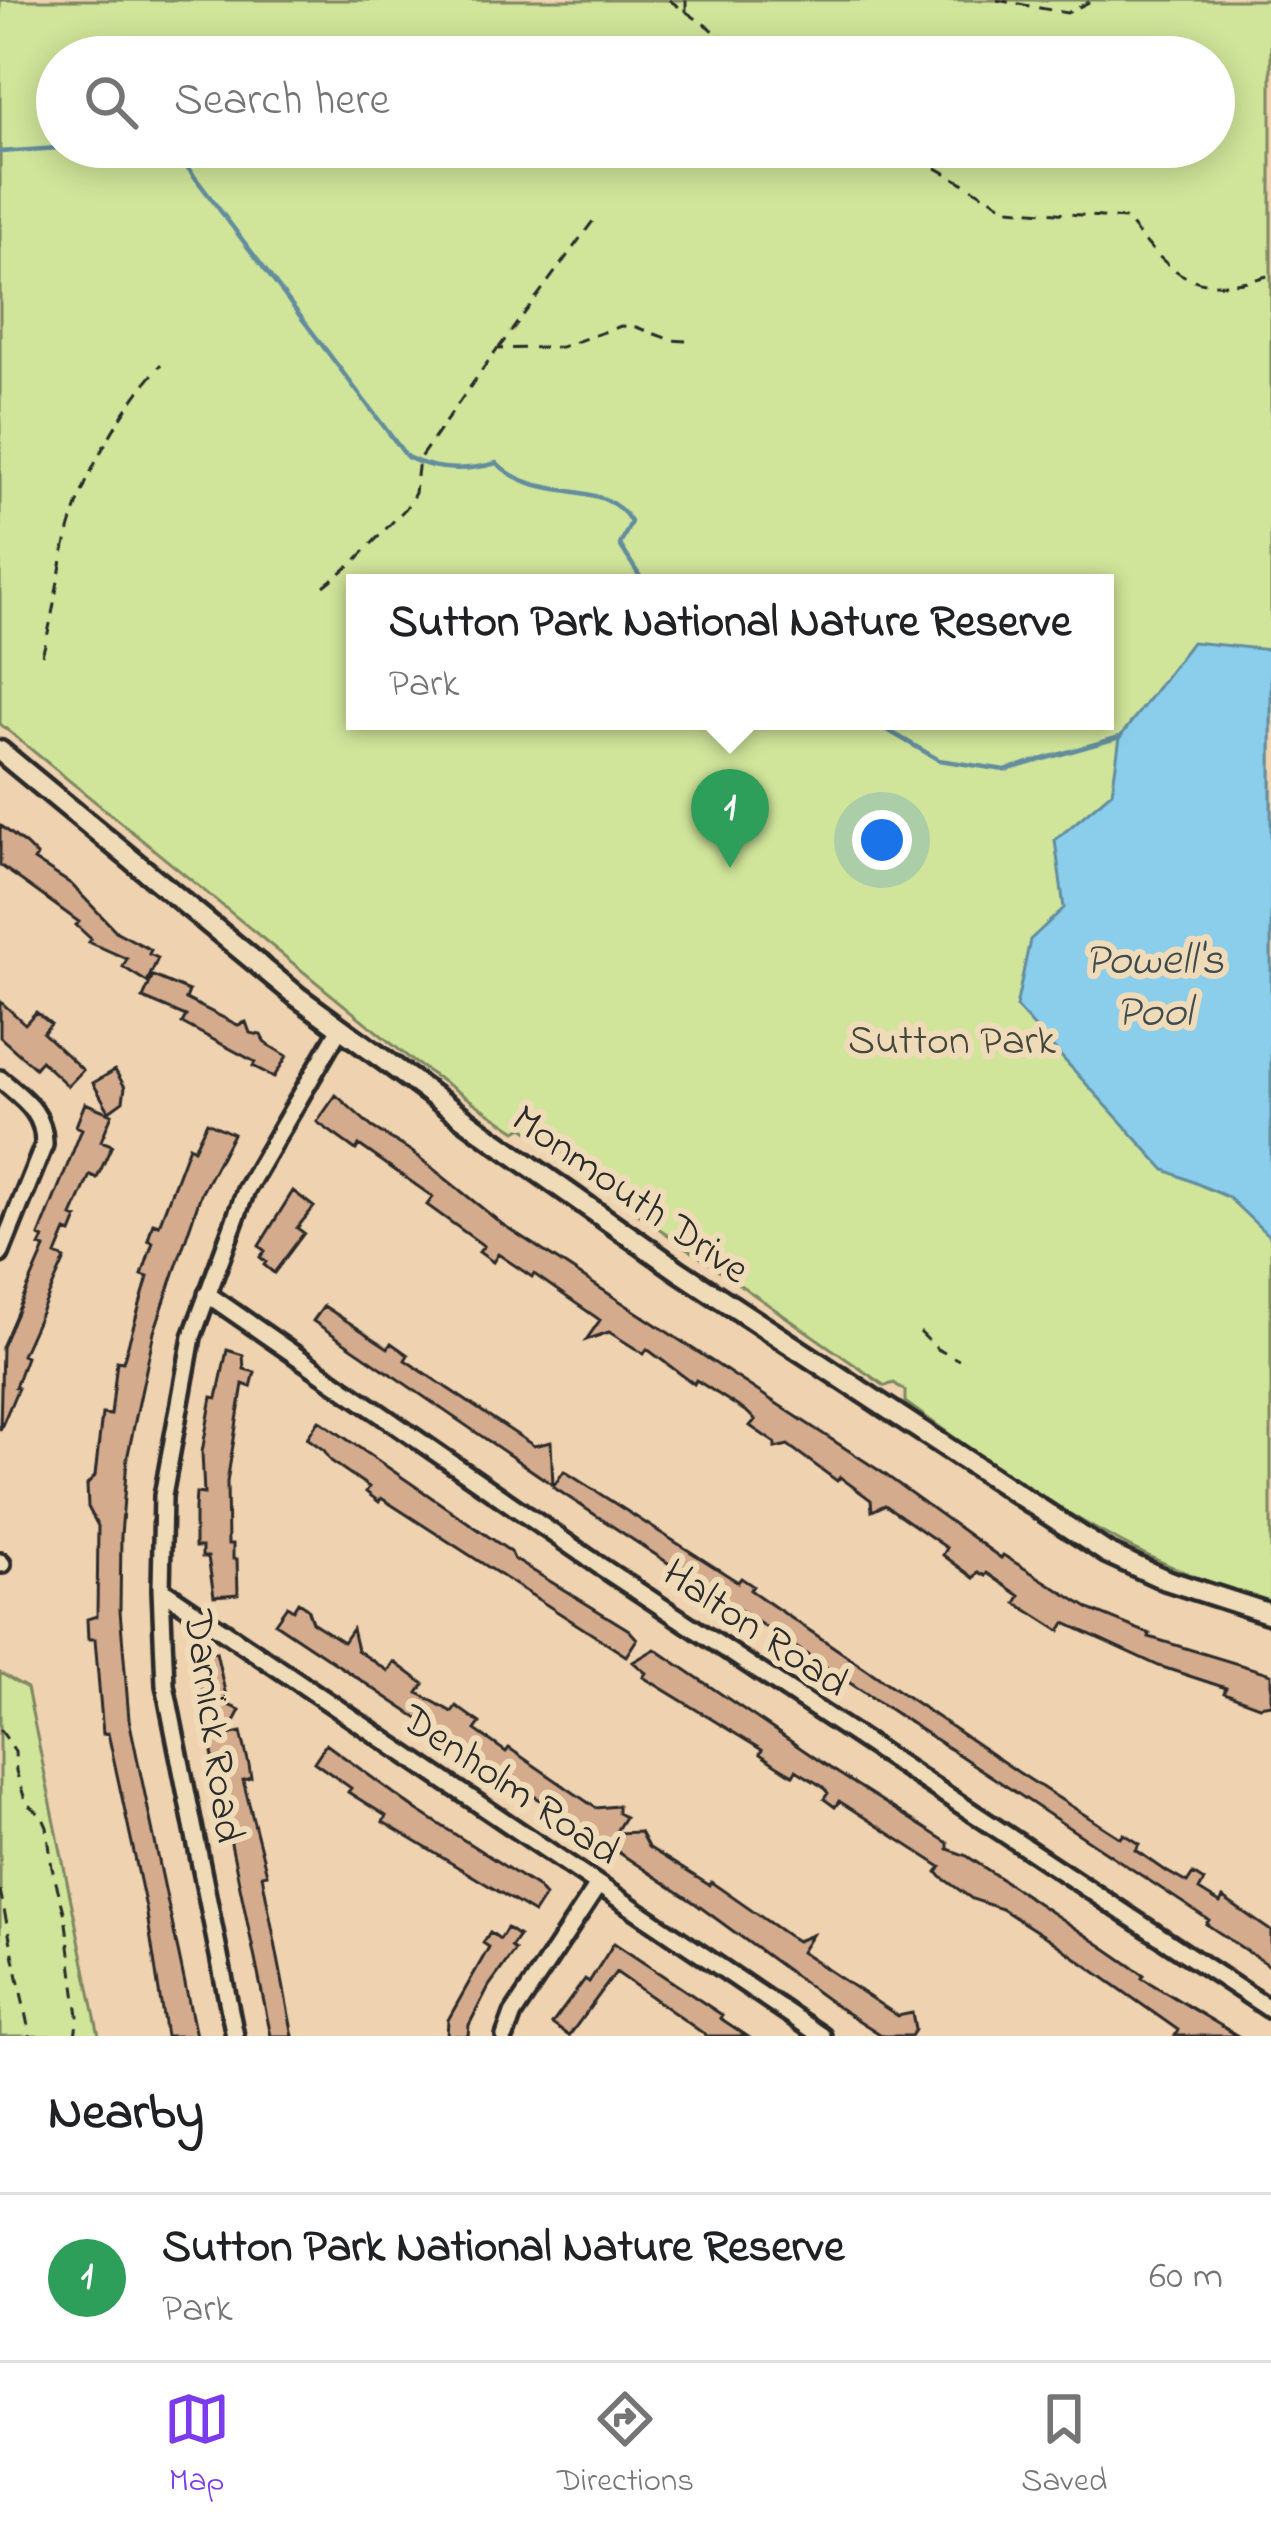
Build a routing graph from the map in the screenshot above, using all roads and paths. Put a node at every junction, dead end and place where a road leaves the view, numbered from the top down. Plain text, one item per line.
1 (669, 0) edge
2 (686, 0) edge
3 (998, 0) edge
4 (1093, 0) edge
5 (686, 14) junction
6 (720, 36) edge
7 (936, 168) edge
8 (593, 220) dead end
9 (1271, 275) edge
10 (688, 340) dead end
11 (497, 349) junction
12 (161, 364) dead end
13 (324, 586) dead end
14 (42, 655) dead end
15 (0, 752) edge
16 (340, 1028) junction
17 (0, 1079) edge
18 (0, 1254) edge
19 (207, 1294) junction
20 (920, 1332) dead end
21 (959, 1360) dead end
22 (161, 1589) junction
23 (1271, 1614) edge
24 (0, 1729) edge
25 (598, 1885) junction
26 (0, 1890) edge
27 (1, 1902) edge
28 (1271, 2010) edge
29 (30, 2036) edge
30 (75, 2036) edge
31 (235, 2036) edge
32 (505, 2036) edge
33 (822, 2036) edge

1 - 5 path
2 - 5 path
3 - 4 path
5 - 6 path
7 - 9 path
8 - 11 path
10 - 11 path
11 - 13 path
12 - 14 path
15 - 16 street, Monmouth Drive
16 - 19 street, Darnick Road
16 - 23 street, Monmouth Drive
17 - 18 street
19 - 22 street, Darnick Road
19 - 28 street, Halton Road
20 - 21 path
22 - 25 street, Denholm Road
22 - 31 street, Darnick Road
24 - 30 path
25 - 32 street
25 - 33 street, Denholm Road
26 - 27 path
27 - 29 path

